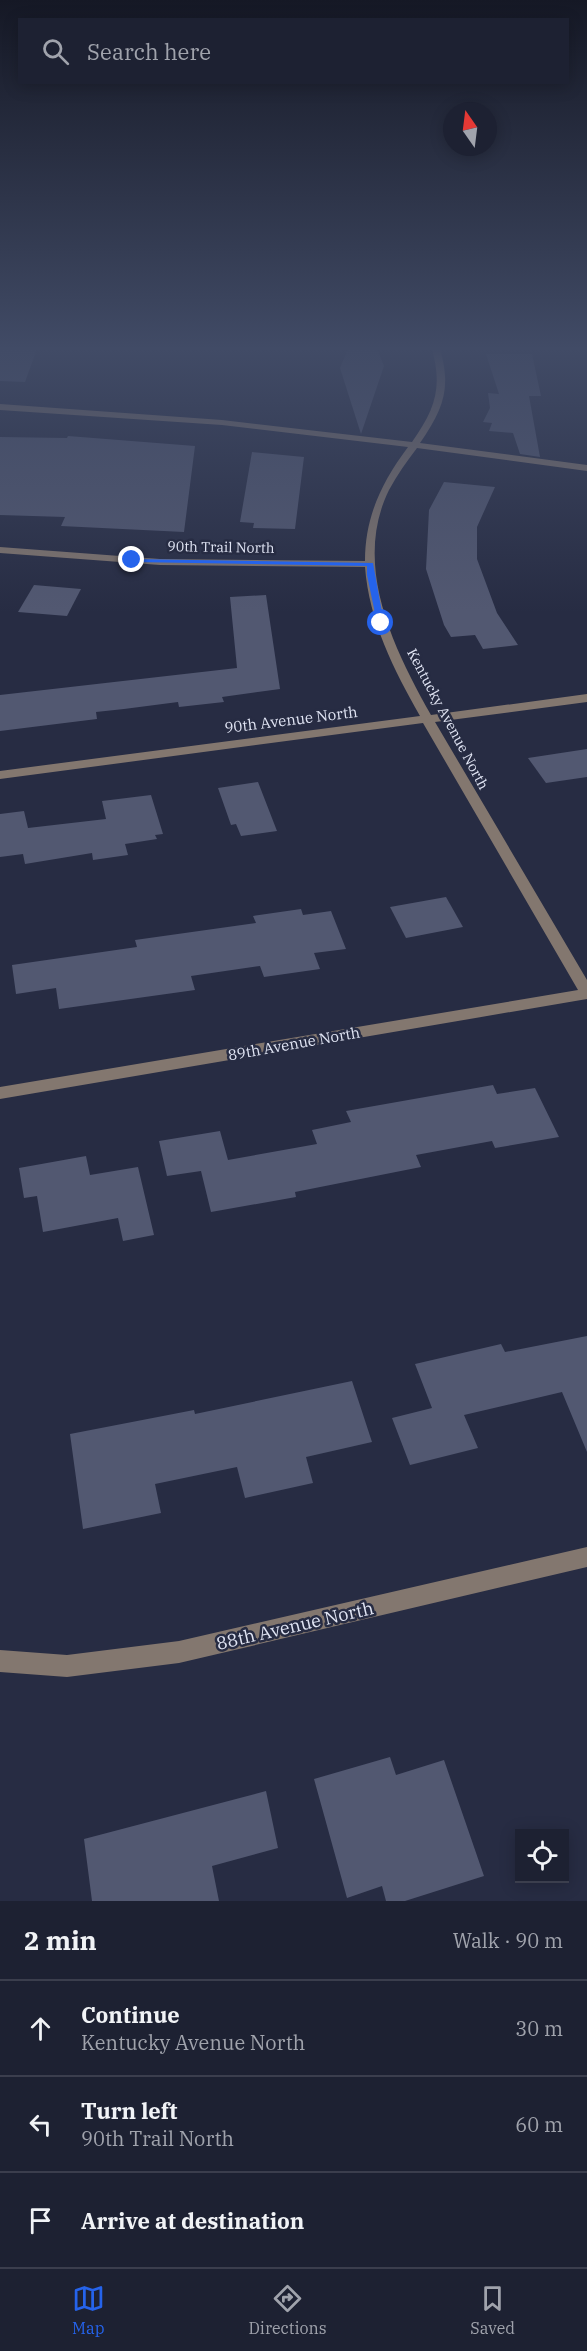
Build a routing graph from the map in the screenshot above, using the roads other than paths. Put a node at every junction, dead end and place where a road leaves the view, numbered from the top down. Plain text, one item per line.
1 (344, 435) edge
2 (420, 435) edge
3 (414, 444) junction
4 (587, 468) edge
5 (0, 550) edge
6 (371, 564) junction
7 (587, 698) edge
8 (428, 719) junction
9 (0, 775) edge
10 (587, 993) edge
11 (0, 1093) edge
12 (587, 1557) edge
13 (0, 1661) edge

1 - 3 street
2 - 3 street, Kentucky Avenue North
3 - 4 street
3 - 6 street, Kentucky Avenue North
5 - 6 street, 90th Trail North
6 - 8 street, Kentucky Avenue North
7 - 8 street, 90th Avenue North
8 - 9 street, 90th Avenue North
8 - 10 street, Kentucky Avenue North
10 - 11 street, 89th Avenue North
12 - 13 street, 88th Avenue North

